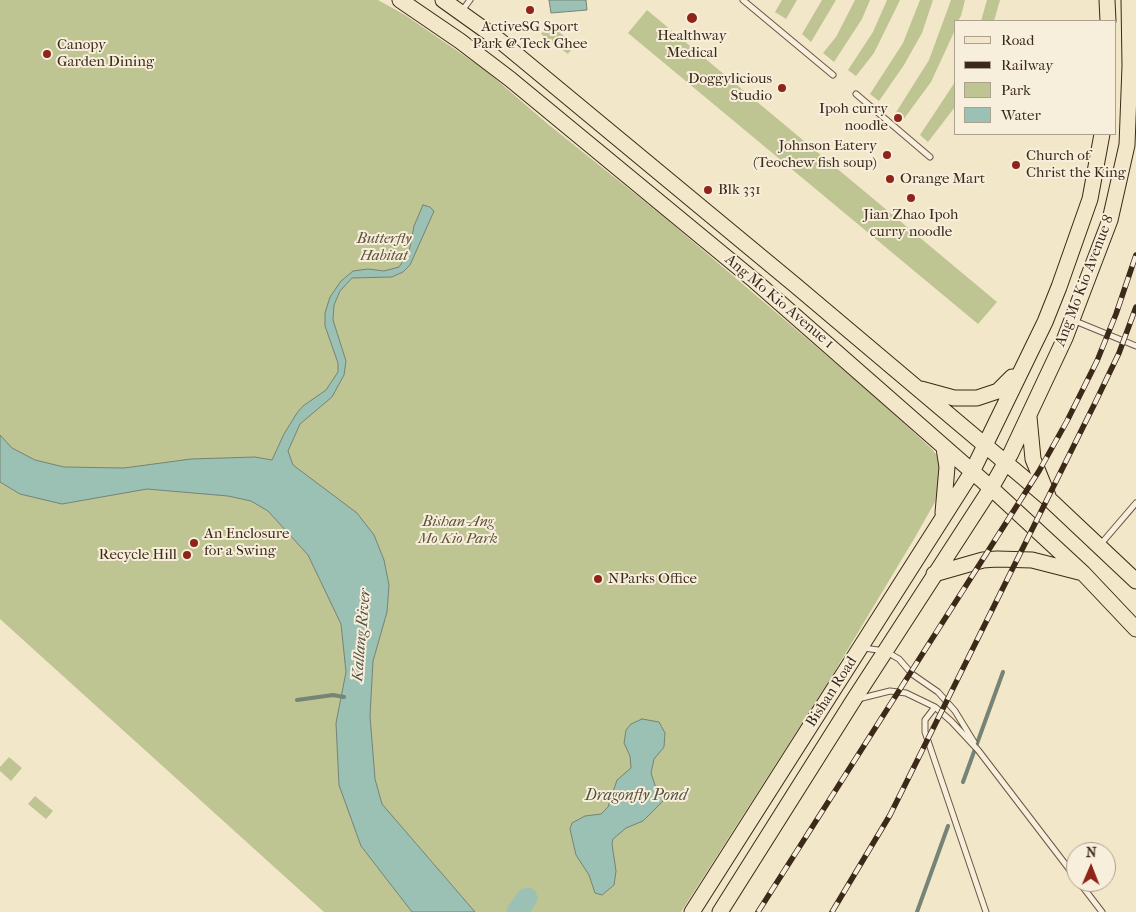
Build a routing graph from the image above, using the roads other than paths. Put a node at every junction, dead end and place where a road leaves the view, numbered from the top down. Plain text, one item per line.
1 (400, 0) edge
2 (443, 0) edge
3 (743, 0) edge
4 (1107, 0) edge
5 (1120, 0) edge
6 (1129, 0) edge
7 (466, 6) edge
8 (1108, 20) edge
9 (833, 75) dead end
10 (856, 94) dead end
11 (1102, 135) edge
12 (930, 157) dead end
13 (1072, 319) junction
14 (1136, 346) edge
15 (1025, 363) junction
16 (917, 388) junction
17 (1029, 416) junction
18 (984, 445) junction
19 (944, 448) junction
20 (1006, 463) junction
21 (972, 472) junction
22 (991, 488) junction
23 (1050, 500) junction
24 (1136, 503) edge
25 (943, 515) junction
26 (1099, 546) junction
27 (1083, 573) junction
28 (934, 574) junction
29 (1136, 582) edge
30 (1136, 629) edge
31 (861, 647) junction
32 (886, 651) junction
33 (852, 701) junction
34 (934, 707) junction
35 (966, 732) junction
36 (1066, 865) edge
37 (1087, 892) edge
38 (692, 912) edge
39 (720, 912) edge
40 (986, 912) edge
41 (1102, 912) edge

1 - 19 main road, Ang Mo Kio Avenue 1
2 - 7 main road, Ang Mo Kio Avenue 1
3 - 9 lane
4 - 8 main road
5 - 6 lane
6 - 13 main road, Ang Mo Kio Avenue 8
7 - 16 main road, Ang Mo Kio Avenue 1
10 - 12 lane
11 - 15 main road, Ang Mo Kio Avenue 8
13 - 14 lane
13 - 17 main road, Ang Mo Kio Avenue 8
15 - 16 main road
15 - 18 main road, Ang Mo Kio Avenue 8
16 - 18 main road, Ang Mo Kio Avenue 1
17 - 20 main road, Ang Mo Kio Avenue 8
17 - 23 main road
18 - 20 main road, Ang Mo Kio Avenue 1
18 - 21 main road, Ang Mo Kio Avenue 8
19 - 21 main road, Ang Mo Kio Avenue 1
19 - 25 main road
20 - 22 main road, Ang Mo Kio Avenue 8
20 - 23 main road, Ang Mo Kio Avenue 1
21 - 22 main road, Ang Mo Kio Avenue 1
21 - 25 main road, Bishan Road
22 - 27 main road, Ang Mo Kio Avenue 1
22 - 28 main road, Bishan Road
23 - 26 main road, Ang Mo Kio Avenue 1
24 - 26 lane
25 - 31 main road, Bishan Road
26 - 29 main road, Ang Mo Kio Avenue 1
27 - 28 main road
27 - 30 main road, Ang Mo Kio Avenue 1
28 - 32 main road, Bishan Road
31 - 32 lane
31 - 38 main road, Bishan Road
32 - 33 main road, Bishan Road
32 - 35 lane
33 - 34 lane
33 - 39 main road, Bishan Road
34 - 35 lane
34 - 40 lane
35 - 36 lane
37 - 41 lane

